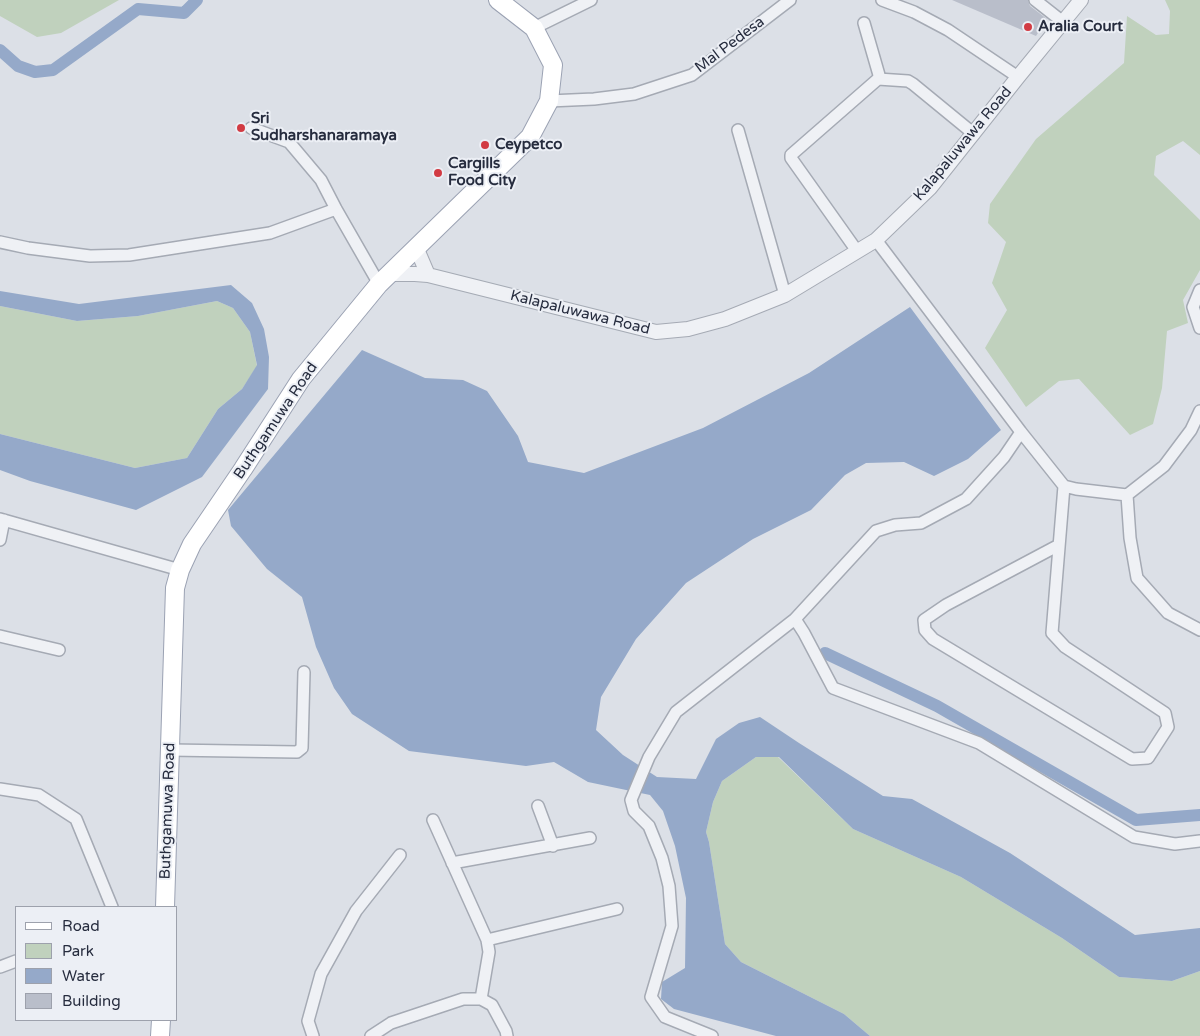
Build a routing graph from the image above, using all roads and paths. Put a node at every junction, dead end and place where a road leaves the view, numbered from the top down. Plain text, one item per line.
1 (498, 0) edge
2 (591, 0) edge
3 (790, 0) edge
4 (882, 0) edge
5 (1035, 0) edge
6 (1081, 0) edge
7 (1064, 22) junction
8 (864, 23) dead end
9 (534, 28) junction
10 (1018, 77) junction
11 (878, 79) junction
12 (549, 101) junction
13 (251, 128) dead end
14 (738, 130) dead end
15 (974, 134) junction
16 (336, 210) junction
17 (876, 240) junction
18 (0, 242) edge
19 (416, 247) junction
20 (857, 251) junction
21 (428, 275) junction
22 (385, 279) junction
23 (1200, 290) edge
24 (785, 295) junction
25 (1200, 328) edge
26 (1200, 412) edge
27 (1021, 432) junction
28 (1195, 432) edge
29 (1064, 486) junction
30 (1127, 495) junction
31 (2, 519) edge
32 (0, 540) edge
33 (1059, 545) junction
34 (180, 570) junction
35 (795, 619) junction
36 (1200, 630) edge
37 (0, 636) edge
38 (59, 650) dead end
39 (304, 672) dead end
40 (170, 750) junction
41 (0, 785) edge
42 (0, 789) edge
43 (14, 790) junction
44 (0, 793) edge
45 (538, 806) dead end
46 (433, 820) dead end
47 (590, 838) dead end
48 (1200, 841) edge
49 (553, 846) junction
50 (400, 855) dead end
51 (452, 863) junction
52 (112, 906) edge
53 (165, 906) edge
54 (617, 909) dead end
55 (487, 940) junction
56 (15, 961) edge
57 (0, 967) edge
58 (481, 999) junction
59 (160, 1021) edge
60 (160, 1036) edge
61 (313, 1036) edge
62 (371, 1036) edge
63 (507, 1036) edge
64 (712, 1036) edge

1 - 9 main road, Buthgamuwa Road
2 - 9 street
3 - 12 street, Mal Pedesa
4 - 10 street
5 - 7 street
6 - 7 street, Kalapaluwawa Road
7 - 10 street, Kalapaluwawa Road
8 - 11 street
9 - 12 main road, Buthgamuwa Road
10 - 15 street, Kalapaluwawa Road
11 - 15 street
11 - 20 street
12 - 19 main road, Buthgamuwa Road
13 - 16 street
14 - 24 street
15 - 17 street, Kalapaluwawa Road
16 - 18 street
16 - 22 street
17 - 20 street, Kalapaluwawa Road
17 - 27 street
19 - 21 street
19 - 22 main road, Buthgamuwa Road
20 - 24 street, Kalapaluwawa Road
21 - 22 street, Kalapaluwawa Road
21 - 24 street, Kalapaluwawa Road
22 - 34 main road, Buthgamuwa Road
23 - 25 street
26 - 28 street
27 - 29 street
27 - 35 street
28 - 30 street
29 - 30 street
29 - 33 street
30 - 36 street
31 - 32 street
31 - 34 street
33 - 33 street
34 - 40 main road, Buthgamuwa Road
35 - 48 street
35 - 64 street
37 - 38 street
39 - 40 street
40 - 53 main road, Buthgamuwa Road
41 - 43 street
42 - 43 street
43 - 44 street
43 - 52 street
45 - 49 street
46 - 51 street
47 - 49 street
49 - 51 street
50 - 61 street
51 - 55 street
54 - 55 street
55 - 58 street
56 - 57 street
58 - 62 street
58 - 63 street
59 - 60 main road

